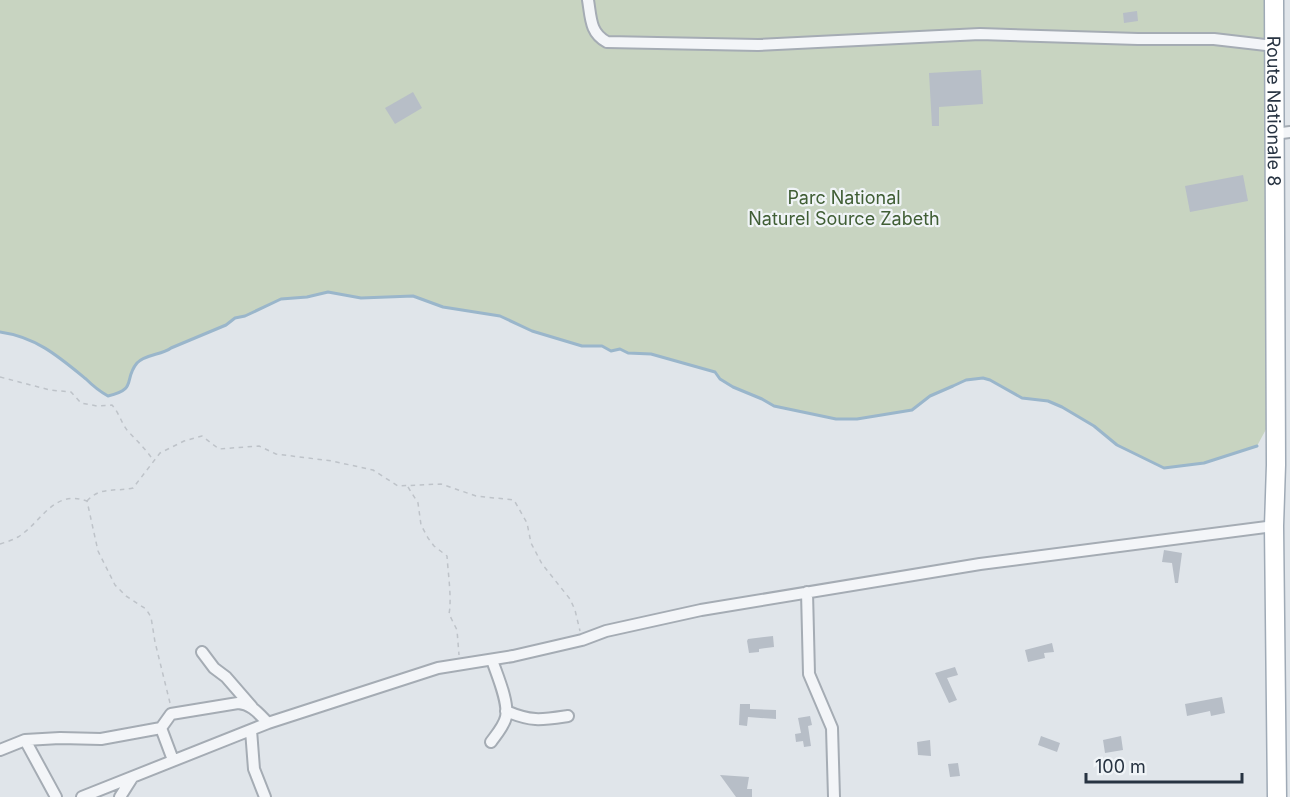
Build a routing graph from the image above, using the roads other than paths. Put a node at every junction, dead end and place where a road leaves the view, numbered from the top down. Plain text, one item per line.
1 (588, 0) edge
2 (1274, 0) edge
3 (1274, 46) junction
4 (1282, 133) edge
5 (1274, 526) junction
6 (807, 592) junction
7 (202, 652) dead end
8 (492, 660) junction
9 (252, 707) junction
10 (506, 711) junction
11 (568, 716) dead end
12 (268, 723) junction
13 (161, 728) junction
14 (251, 730) junction
15 (25, 740) junction
16 (491, 742) dead end
17 (0, 750) edge
18 (173, 760) junction
19 (132, 778) junction
20 (56, 797) edge
21 (82, 797) edge
22 (120, 797) edge
23 (265, 797) edge
24 (834, 797) edge
25 (1277, 797) edge

1 - 3 street
2 - 3 main road, Route Nationale 8
3 - 4 main road, Route Nationale 8
4 - 5 main road, Route Nationale 8
5 - 6 street
5 - 25 main road, Route Nationale 8
6 - 8 street
6 - 24 street
7 - 9 street
8 - 10 street
8 - 12 street
9 - 12 street
9 - 13 street
10 - 11 street
10 - 16 street
12 - 14 street
13 - 15 street
13 - 18 street
14 - 18 street
14 - 23 street
15 - 17 street
15 - 20 street
18 - 19 street
19 - 21 street
19 - 22 street

